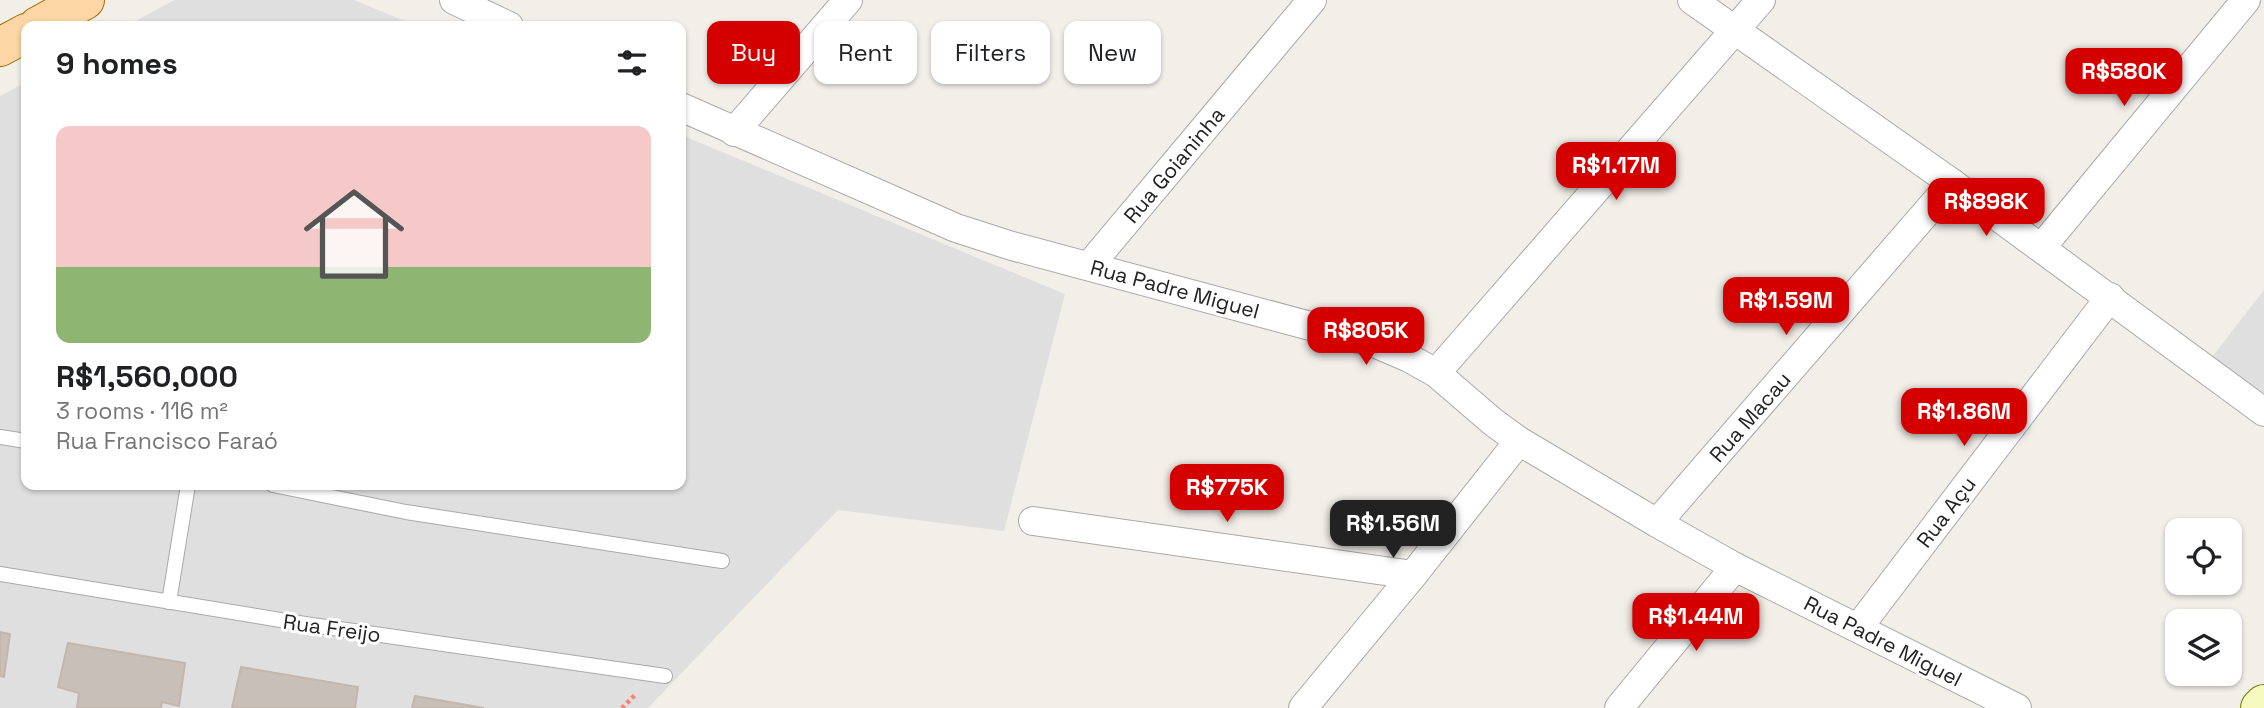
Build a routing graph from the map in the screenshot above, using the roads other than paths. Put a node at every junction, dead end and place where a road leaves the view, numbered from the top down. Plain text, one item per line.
1 (85, 0) edge
2 (454, 0) edge
3 (848, 0) edge
4 (1312, 0) edge
5 (1692, 0) edge
6 (1761, 0) edge
7 (2246, 0) edge
8 (48, 21) edge
9 (498, 21) edge
10 (1733, 30) junction
11 (686, 109) edge
12 (734, 132) junction
13 (1952, 183) junction
14 (2041, 248) junction
15 (1089, 266) junction
16 (2110, 297) junction
17 (1436, 373) junction
18 (2264, 412) edge
19 (0, 437) edge
20 (21, 441) edge
21 (1519, 441) junction
22 (187, 490) edge
23 (298, 490) edge
24 (1033, 521) dead end
25 (1657, 523) junction
26 (722, 561) dead end
27 (1735, 567) junction
28 (0, 575) edge
29 (1413, 575) junction
30 (169, 602) junction
31 (1858, 628) junction
32 (665, 676) dead end
33 (2264, 704) edge
34 (1303, 708) edge
35 (1619, 708) edge
36 (2017, 708) edge
37 (2260, 708) edge

1 - 8 main road
2 - 9 street
3 - 12 street
4 - 15 street, Rua Goianinha
5 - 10 street
6 - 10 street
7 - 14 street
10 - 13 street
10 - 17 street
11 - 12 street, Rua Padre Miguel
12 - 15 street, Rua Padre Miguel
13 - 14 street
13 - 25 street, Rua Macau
14 - 16 street
15 - 17 street, Rua Padre Miguel
16 - 18 street
16 - 31 street, Rua Açu
17 - 21 street, Rua Padre Miguel
19 - 20 lane
21 - 25 street, Rua Padre Miguel
21 - 29 street
22 - 30 lane
23 - 26 lane
24 - 29 street
25 - 27 street, Rua Padre Miguel
27 - 31 street, Rua Padre Miguel
27 - 35 street
28 - 30 lane, Rua Freijo
29 - 34 street
30 - 32 lane, Rua Freijo
31 - 36 street, Rua Padre Miguel
33 - 37 main road

